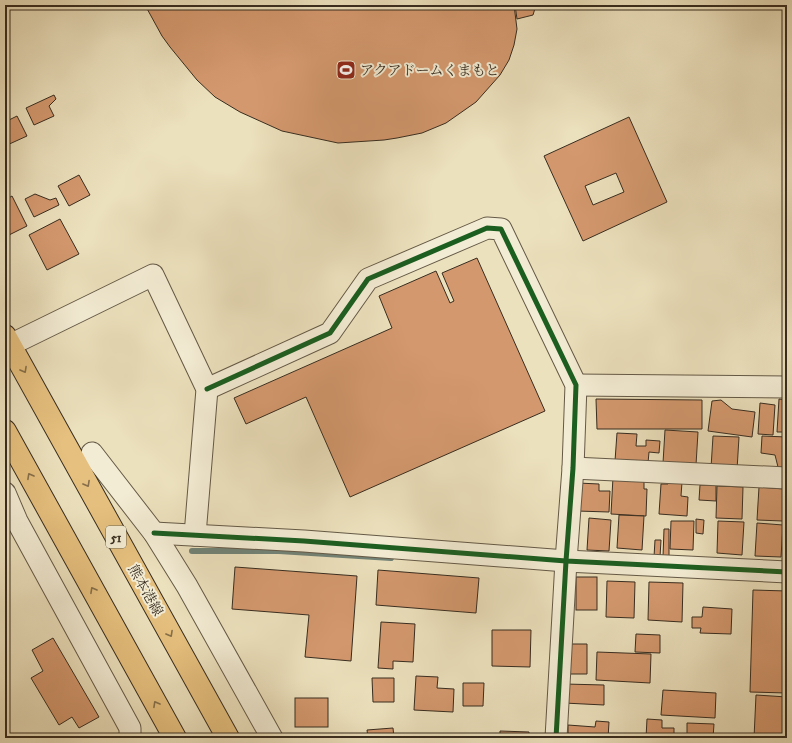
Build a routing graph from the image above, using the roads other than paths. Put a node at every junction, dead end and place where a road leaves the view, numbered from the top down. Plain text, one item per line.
1 (7, 341) edge
2 (576, 385) junction
3 (787, 388) edge
4 (207, 389) junction
5 (5, 431) edge
6 (92, 453) dead end
7 (573, 468) junction
8 (787, 478) edge
9 (5, 493) edge
10 (11, 523) edge
11 (154, 533) junction
12 (195, 535) junction
13 (566, 561) junction
14 (787, 572) edge
15 (130, 738) edge
16 (175, 738) edge
17 (228, 738) edge
18 (272, 738) edge
19 (556, 738) edge

1 - 4 street
1 -> 17 main road, 熊本港線 / 51
2 - 3 street
2 - 4 street
2 - 7 street
4 - 12 street
16 -> 5 main road
6 - 11 street
7 - 8 street
7 - 13 street
9 - 10 street
10 - 15 street
11 - 12 street
11 - 18 street
12 - 13 street
13 - 14 street
13 - 19 street

